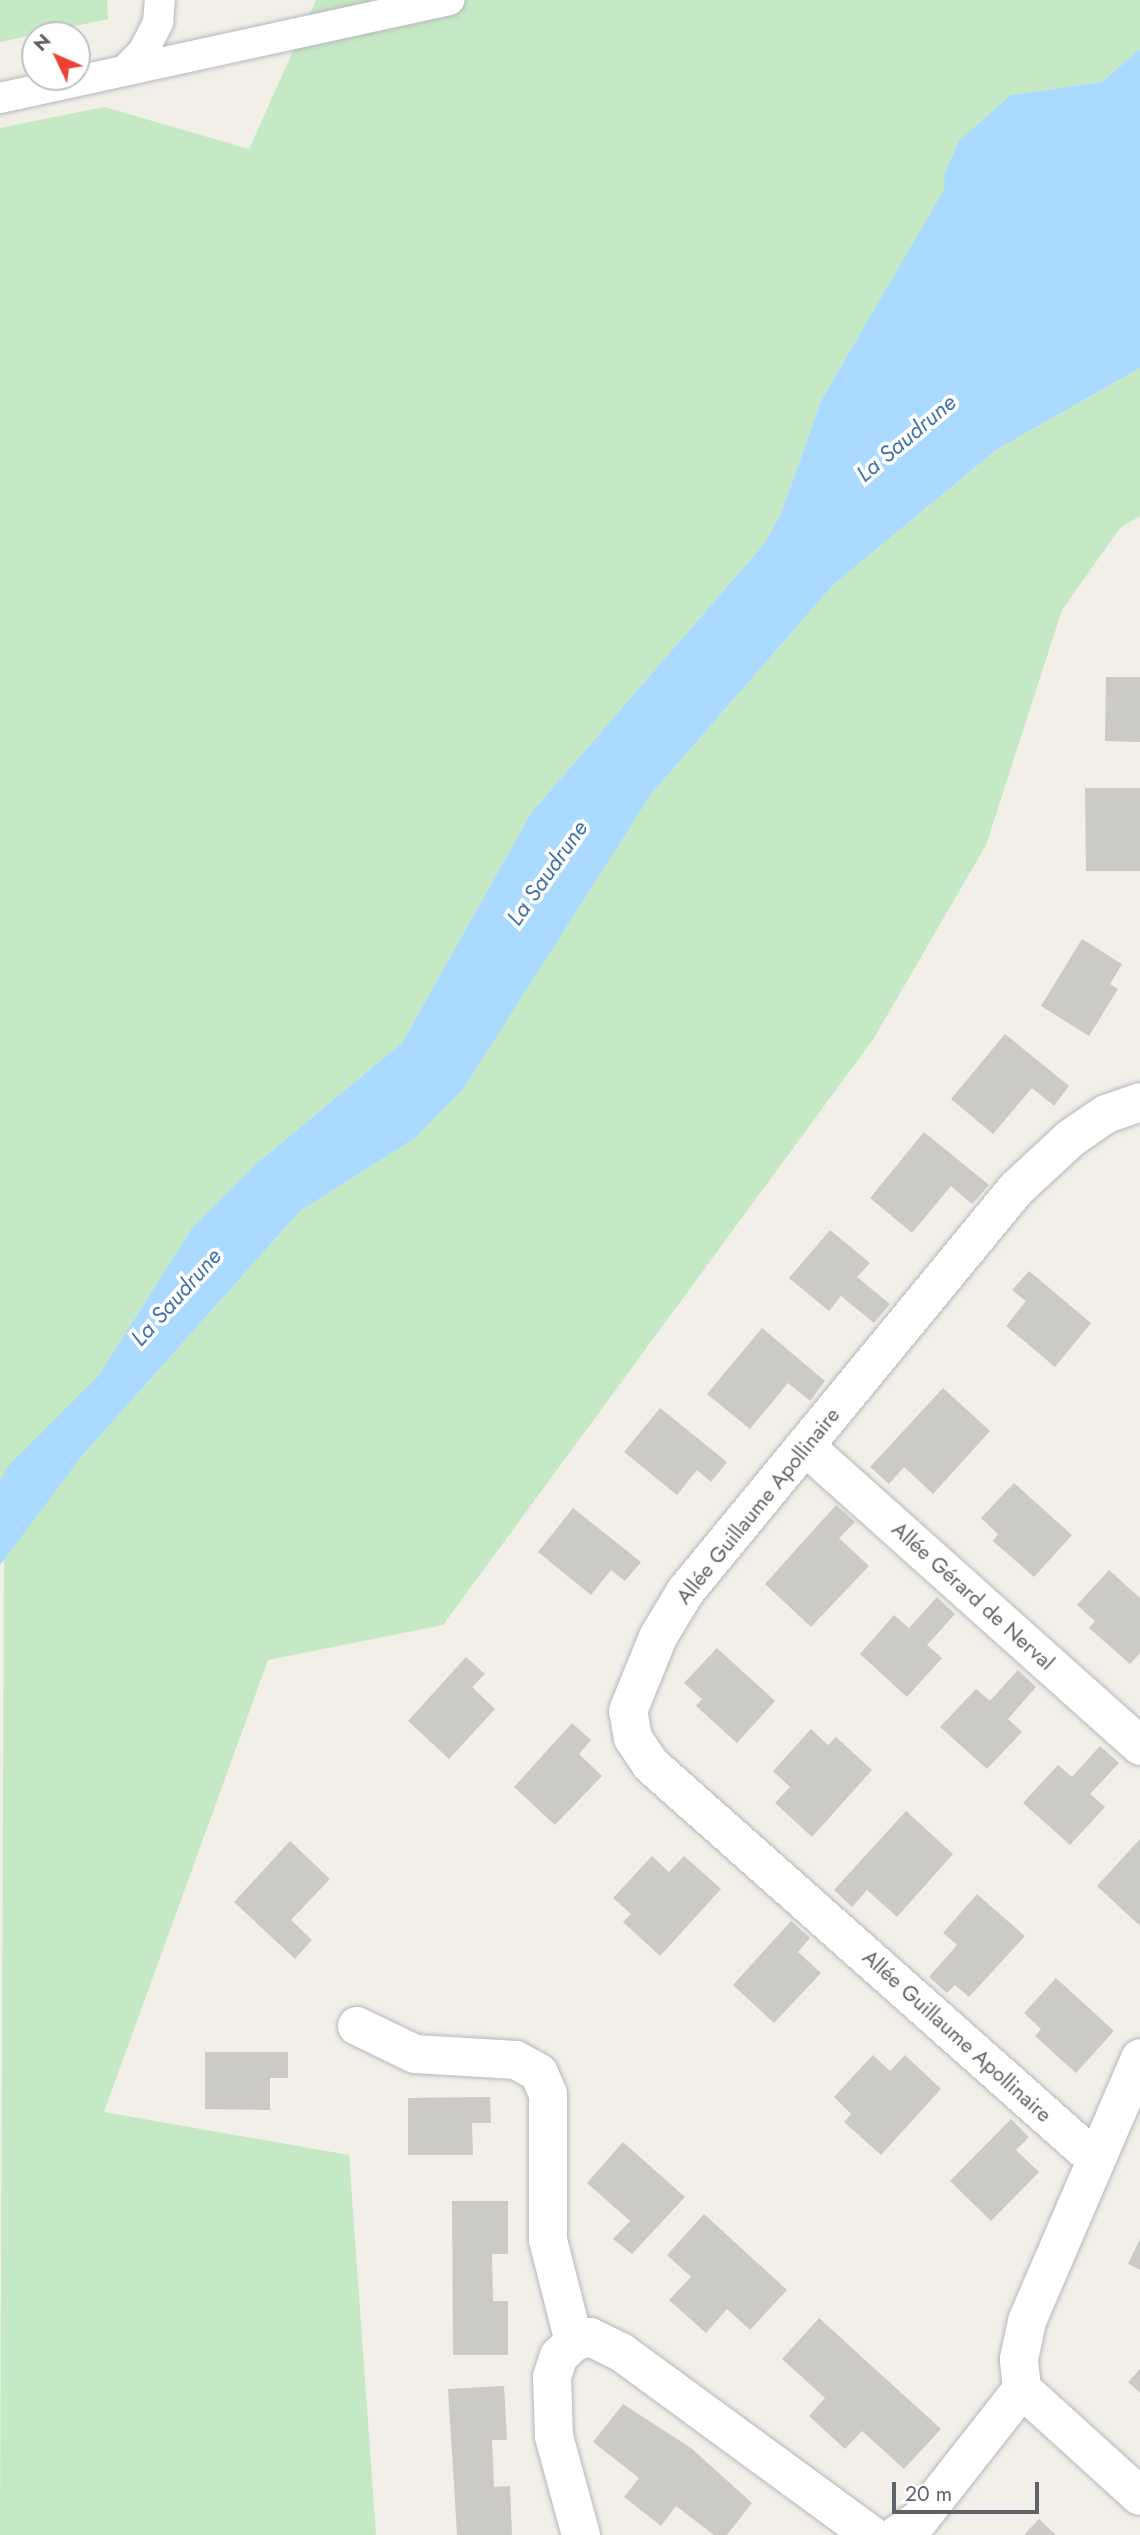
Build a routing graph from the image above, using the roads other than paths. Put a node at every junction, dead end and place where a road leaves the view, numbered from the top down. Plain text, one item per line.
1 (160, 0) edge
2 (449, 0) edge
3 (125, 70) junction
4 (0, 98) edge
5 (1140, 1102) edge
6 (805, 1446) junction
7 (1140, 1746) edge
8 (357, 2026) dead end
9 (1140, 2058) edge
10 (1095, 2159) junction
11 (574, 2342) junction
12 (1021, 2389) junction
13 (1140, 2496) edge
14 (581, 2535) edge
15 (871, 2535) edge
16 (897, 2535) edge

1 - 3 lane
2 - 3 lane
3 - 4 lane
5 - 6 street, Allée Guillaume Apollinaire
6 - 7 street, Allée Gérard de Nerval
6 - 10 street, Allée Guillaume Apollinaire
8 - 11 street
9 - 10 street
10 - 12 street
11 - 14 street
11 - 15 street
12 - 13 street
12 - 16 street

